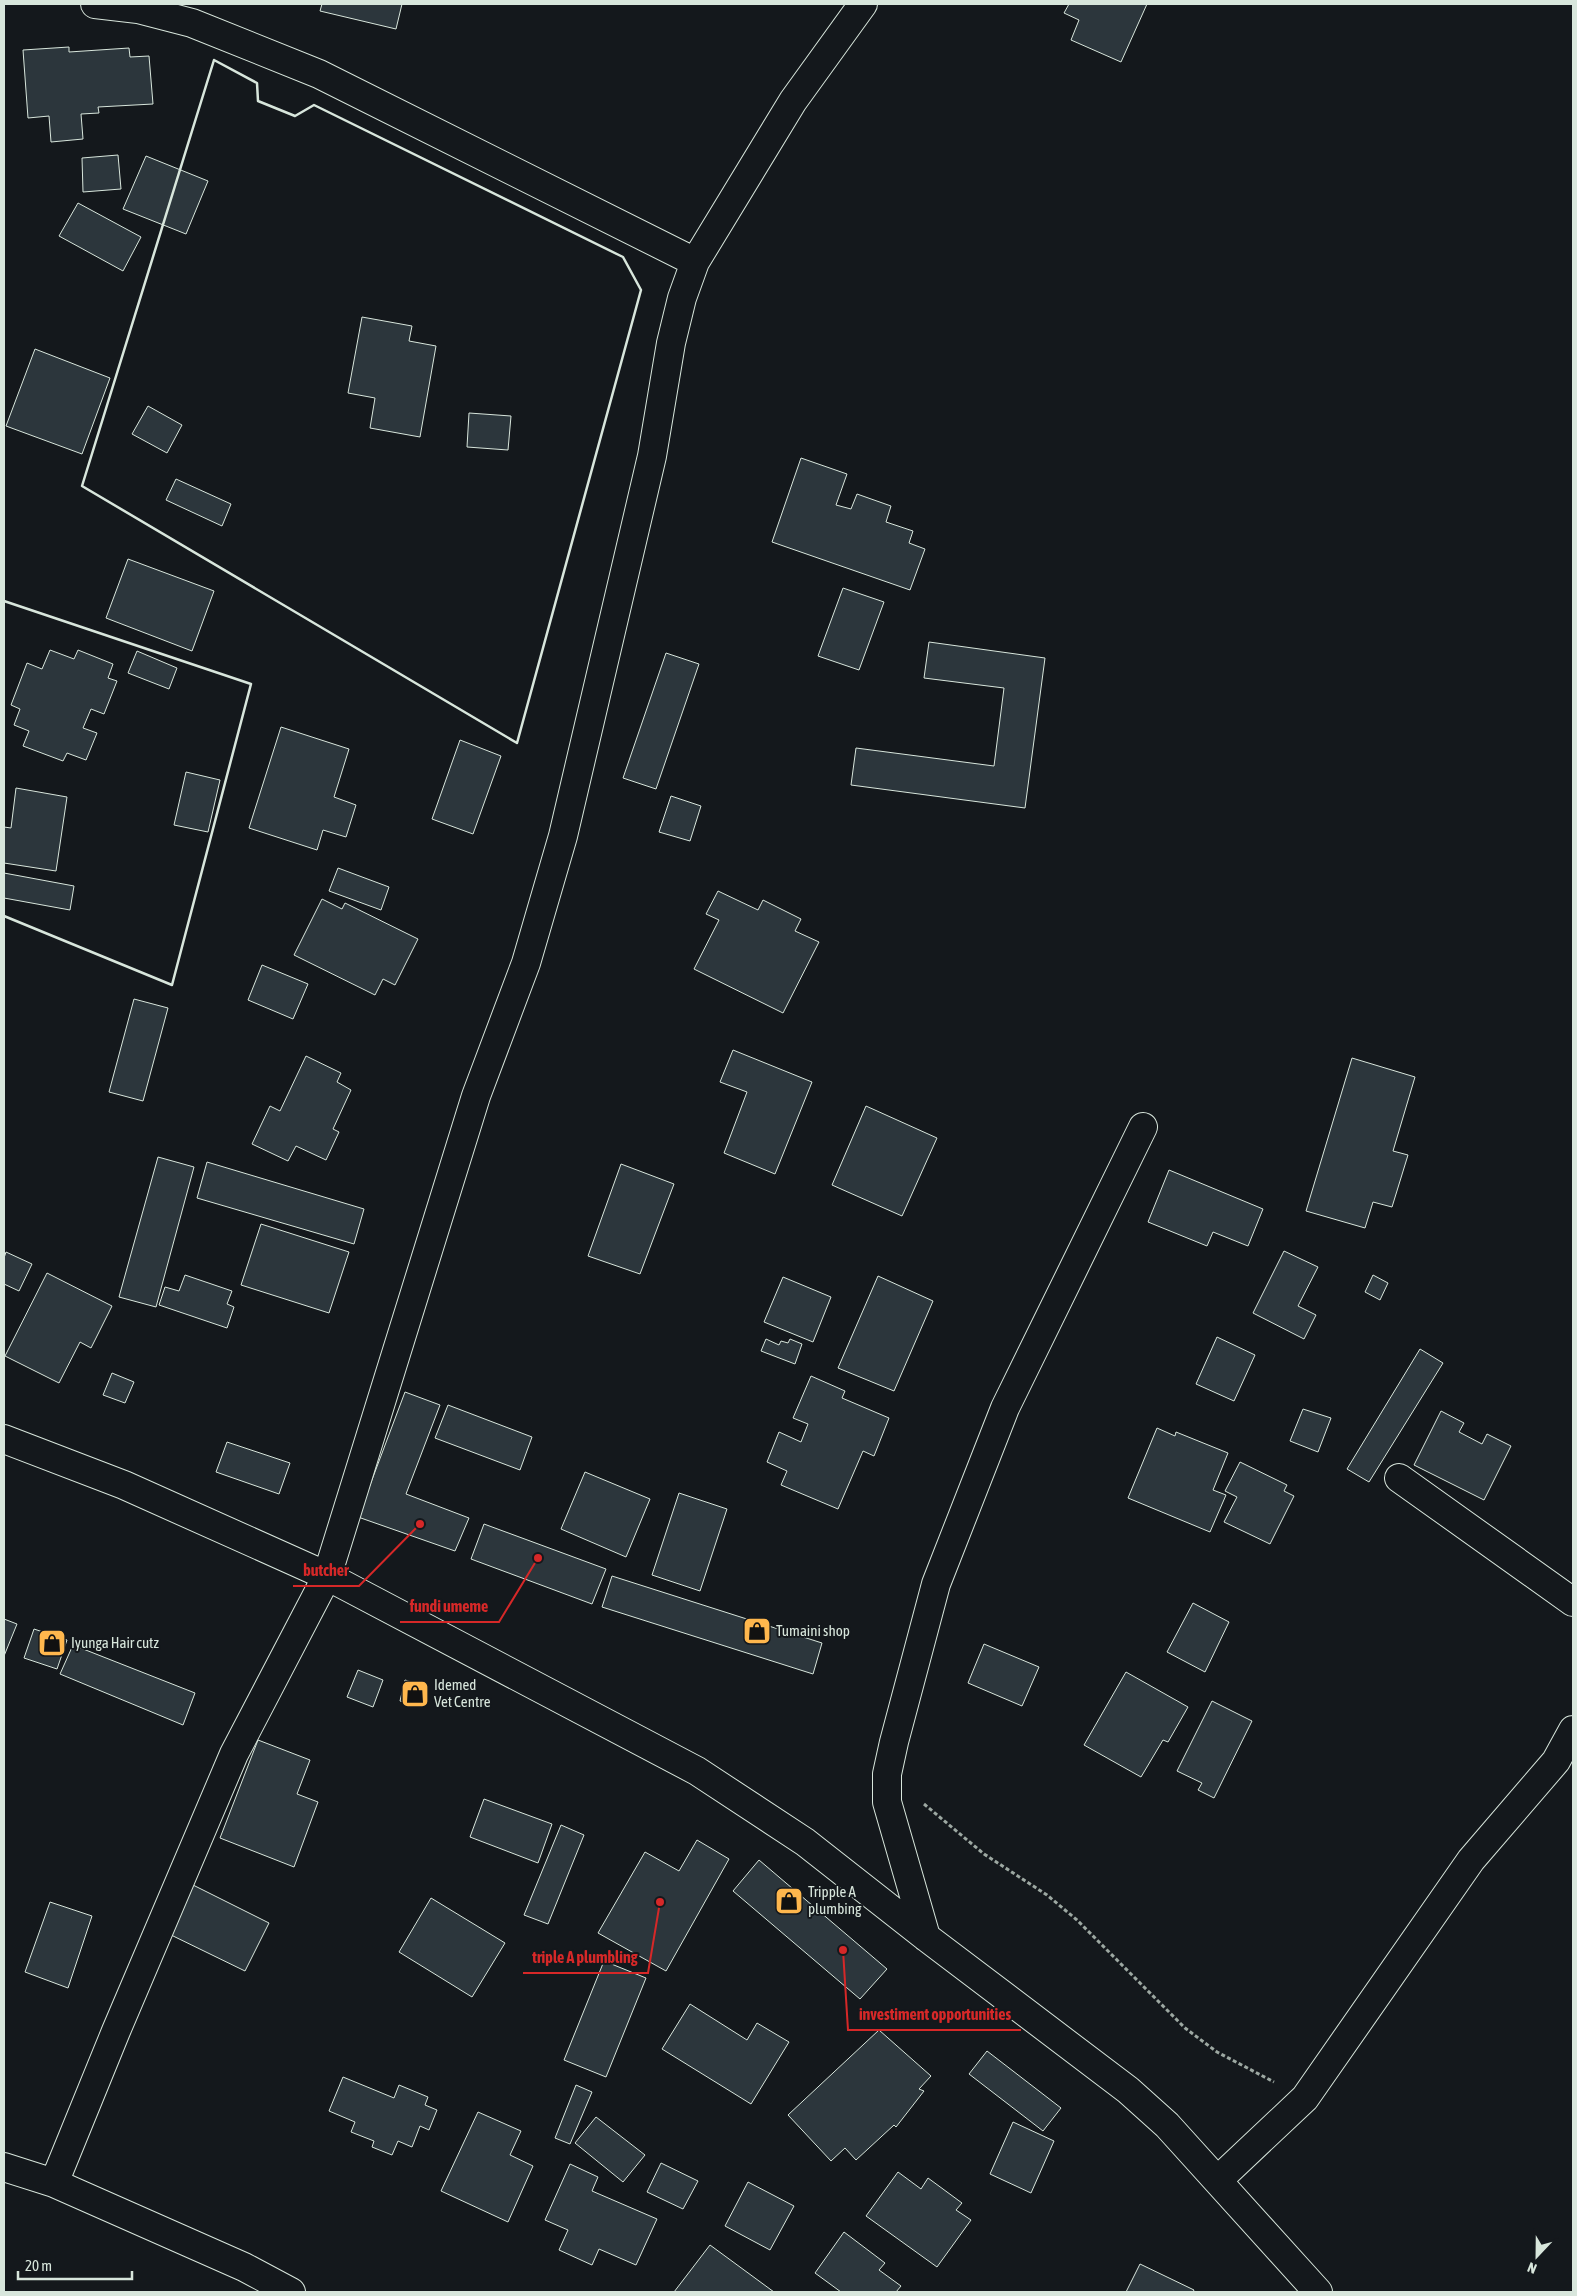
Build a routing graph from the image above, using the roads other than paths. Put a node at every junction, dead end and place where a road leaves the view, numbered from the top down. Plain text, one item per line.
1 (95, 4) edge
2 (863, 4) edge
3 (695, 262) junction
4 (1143, 1127) dead end
5 (4, 1439) edge
6 (1399, 1478) dead end
7 (327, 1576) junction
8 (1573, 1602) edge
9 (1573, 1730) edge
10 (926, 1937) junction
11 (4, 2167) edge
12 (1218, 2180) junction
13 (54, 2183) junction
14 (291, 2292) edge
15 (1318, 2292) edge

1 - 3 street
2 - 3 street
3 - 7 street
4 - 10 street
5 - 7 street
6 - 8 street
7 - 10 street
7 - 13 street
9 - 12 street
10 - 12 street
11 - 13 street
12 - 15 street
13 - 14 street

